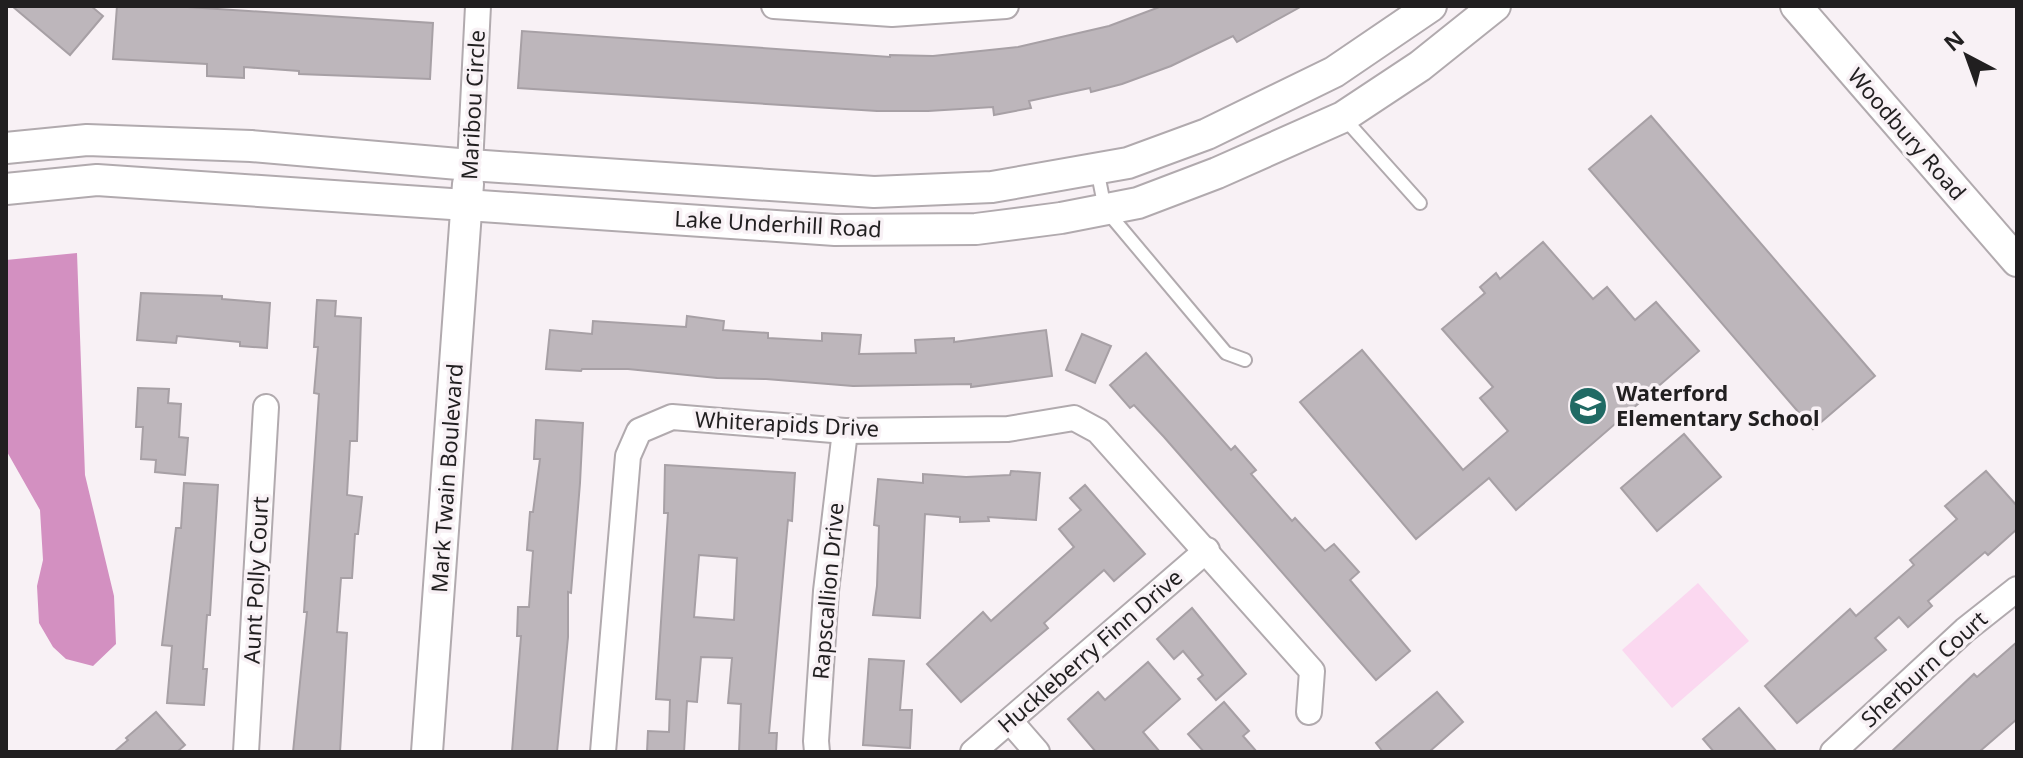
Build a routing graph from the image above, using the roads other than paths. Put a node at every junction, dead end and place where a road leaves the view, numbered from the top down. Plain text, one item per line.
1 (478, 6) edge
2 (774, 6) edge
3 (1006, 6) edge
4 (1431, 6) edge
5 (1495, 6) edge
6 (1796, 6) edge
7 (1343, 117) junction
8 (6, 148) edge
9 (470, 165) junction
10 (1097, 169) junction
11 (6, 189) edge
12 (1420, 203) dead end
13 (467, 204) junction
14 (1105, 209) junction
15 (2017, 261) edge
16 (1245, 360) dead end
17 (266, 407) dead end
18 (845, 431) junction
19 (1207, 550) junction
20 (2017, 589) edge
21 (1309, 712) dead end
22 (1010, 721) junction
23 (246, 752) edge
24 (427, 752) edge
25 (603, 752) edge
26 (817, 752) edge
27 (973, 752) edge
28 (1037, 752) edge
29 (1833, 752) edge

1 - 9 street, Maribou Circle
2 - 3 street
4 - 10 street, Lake Underhill Road
5 - 7 street, Lake Underhill Road
6 - 15 street, Woodbury Road
7 - 12 lane
7 - 14 street, Lake Underhill Road
8 - 9 street, Lake Underhill Road
9 - 10 street, Lake Underhill Road
9 - 13 street, Maribou Circle
10 - 14 lane
11 - 13 street, Lake Underhill Road
13 - 14 street, Lake Underhill Road
13 - 24 street, Mark Twain Boulevard
14 - 16 lane
17 - 23 street, Aunt Polly Court
18 - 19 street, Whiterapids Drive
18 - 25 street, Whiterapids Drive
18 - 26 street, Rapscallion Drive
19 - 21 street, Whiterapids Drive
19 - 22 street, Huckleberry Finn Drive
20 - 29 street, Sherburn Court
22 - 27 street, Huckleberry Finn Drive
22 - 28 street

